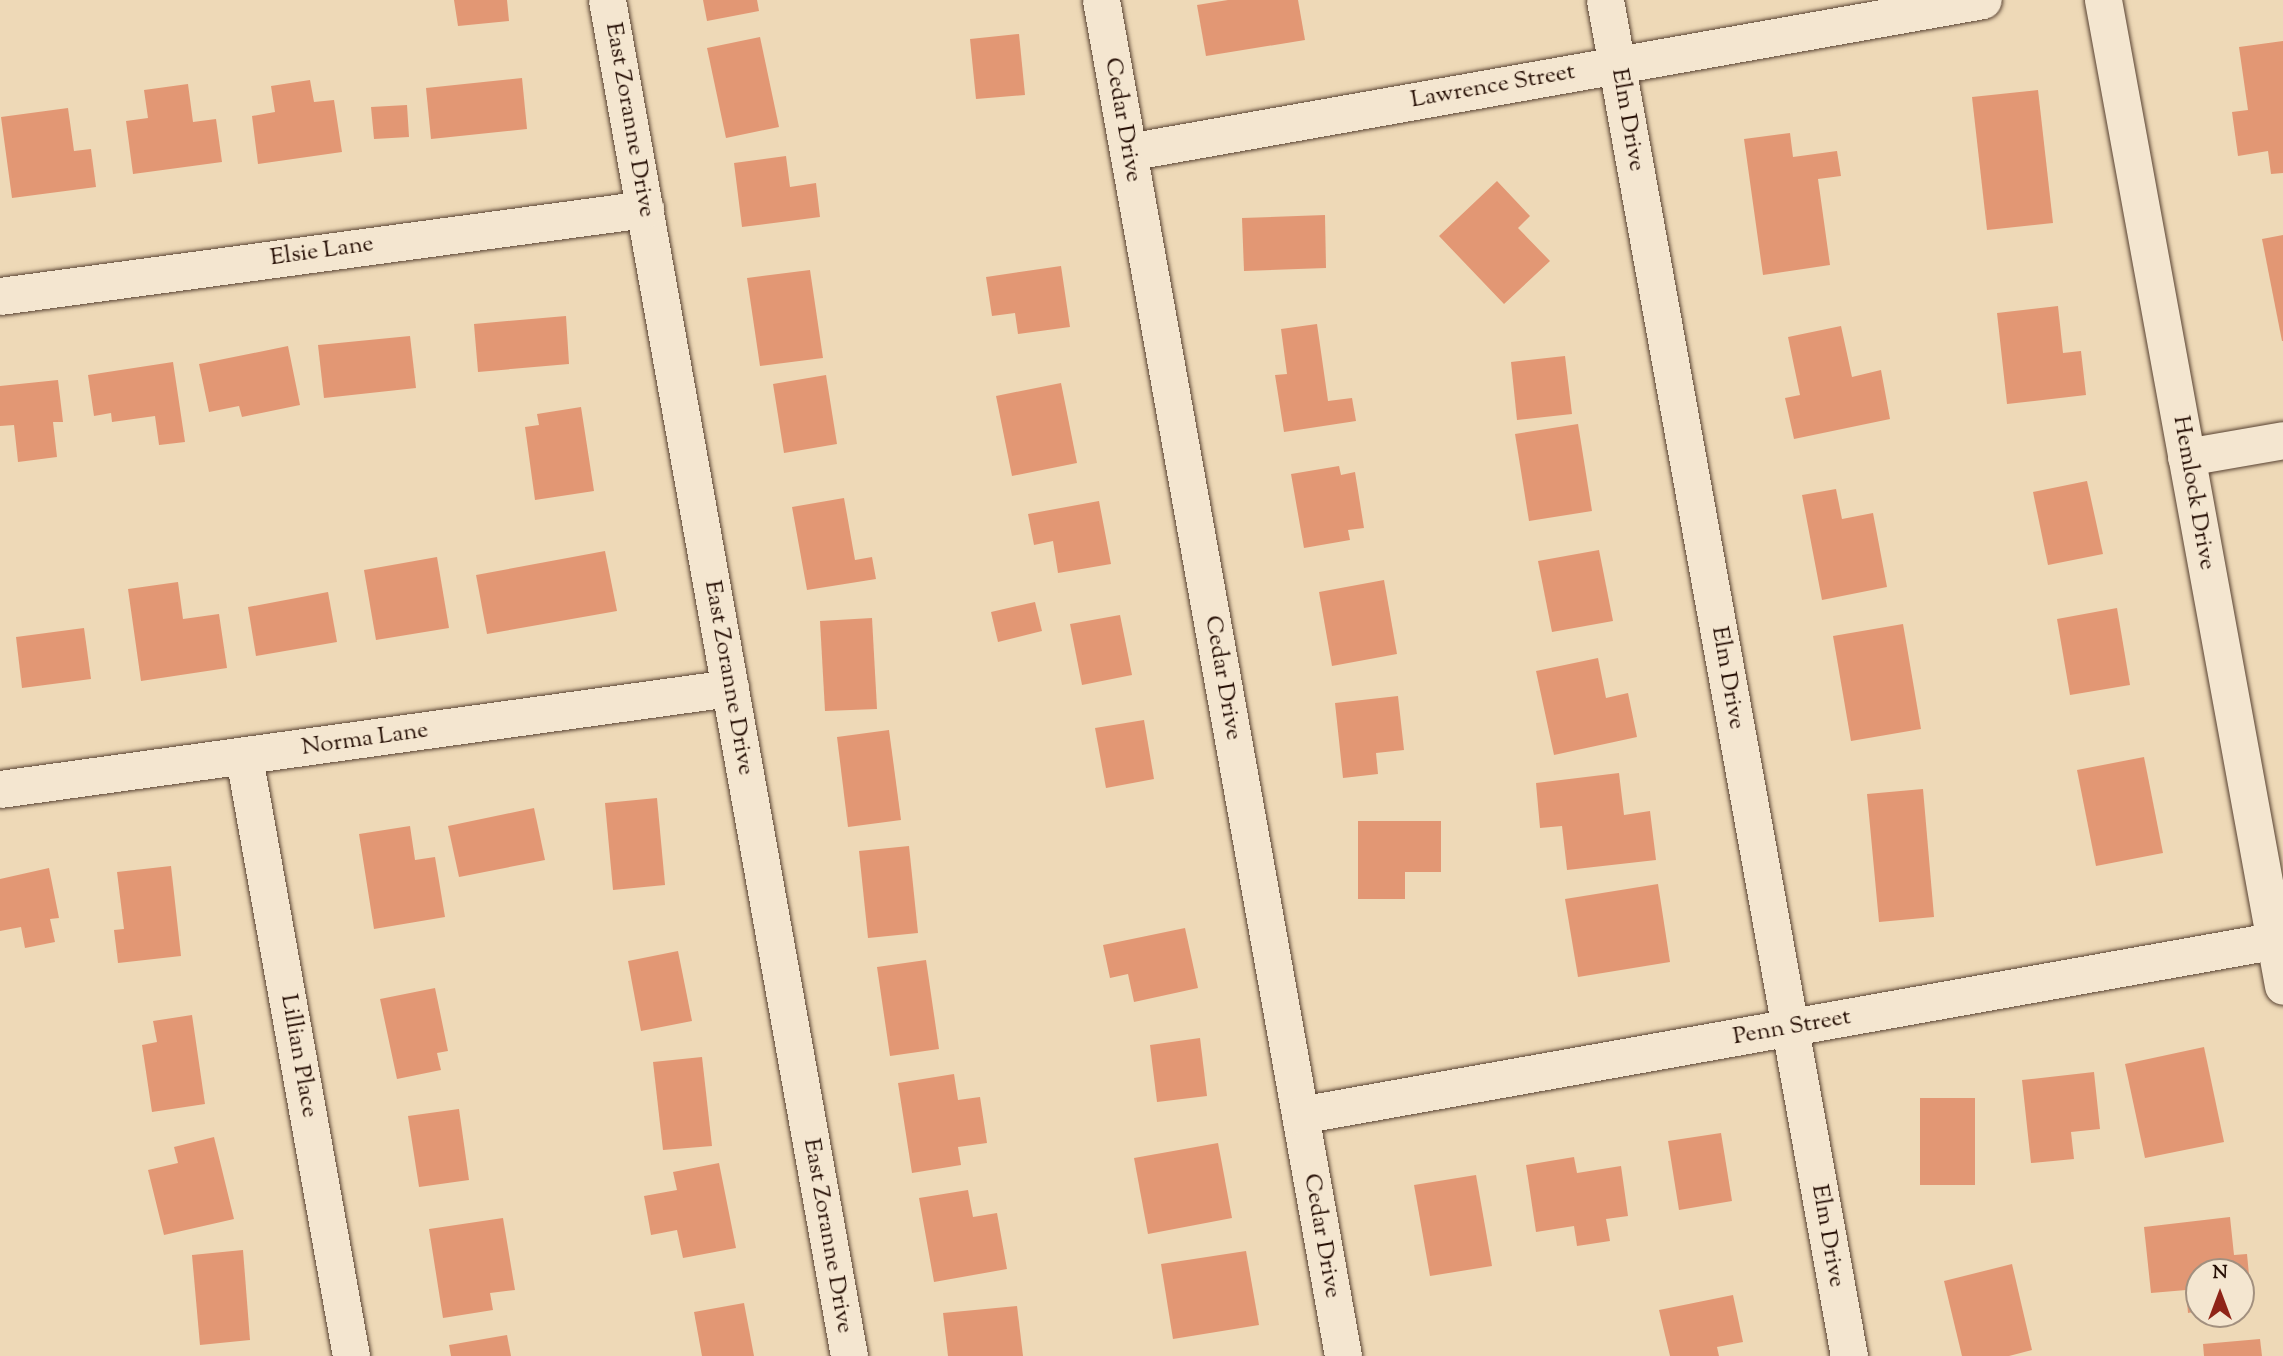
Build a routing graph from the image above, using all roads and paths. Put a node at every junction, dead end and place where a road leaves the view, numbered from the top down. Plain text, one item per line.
1 (607, 0) edge
2 (1101, 0) edge
3 (1605, 0) edge
4 (1983, 0) edge
5 (2103, 0) edge
6 (1617, 65) junction
7 (1128, 152) junction
8 (645, 209) junction
9 (0, 296) edge
10 (2283, 440) edge
11 (2186, 457) junction
12 (730, 688) junction
13 (244, 757) junction
14 (0, 789) edge
15 (2279, 939) edge
16 (2283, 986) edge
17 (1790, 1029) junction
18 (1300, 1115) junction
19 (351, 1356) edge
20 (849, 1356) edge
21 (1343, 1356) edge
22 (1849, 1356) edge

1 - 8 street, East Zoranne Drive
2 - 7 street, Cedar Drive
3 - 6 street, Elm Drive
4 - 6 street, Lawrence Street
5 - 11 street, Hemlock Drive
6 - 7 street, Lawrence Street
6 - 17 street, Elm Drive
7 - 18 street, Cedar Drive
8 - 9 street, Elsie Lane
8 - 12 street, East Zoranne Drive
10 - 11 street
11 - 15 street, Hemlock Drive
12 - 13 street, Norma Lane
12 - 20 street, East Zoranne Drive
13 - 14 street, Norma Lane
13 - 19 street, Lillian Place
15 - 16 street, Hemlock Drive
15 - 17 street, Penn Street
17 - 18 street, Penn Street
17 - 22 street, Elm Drive
18 - 21 street, Cedar Drive

